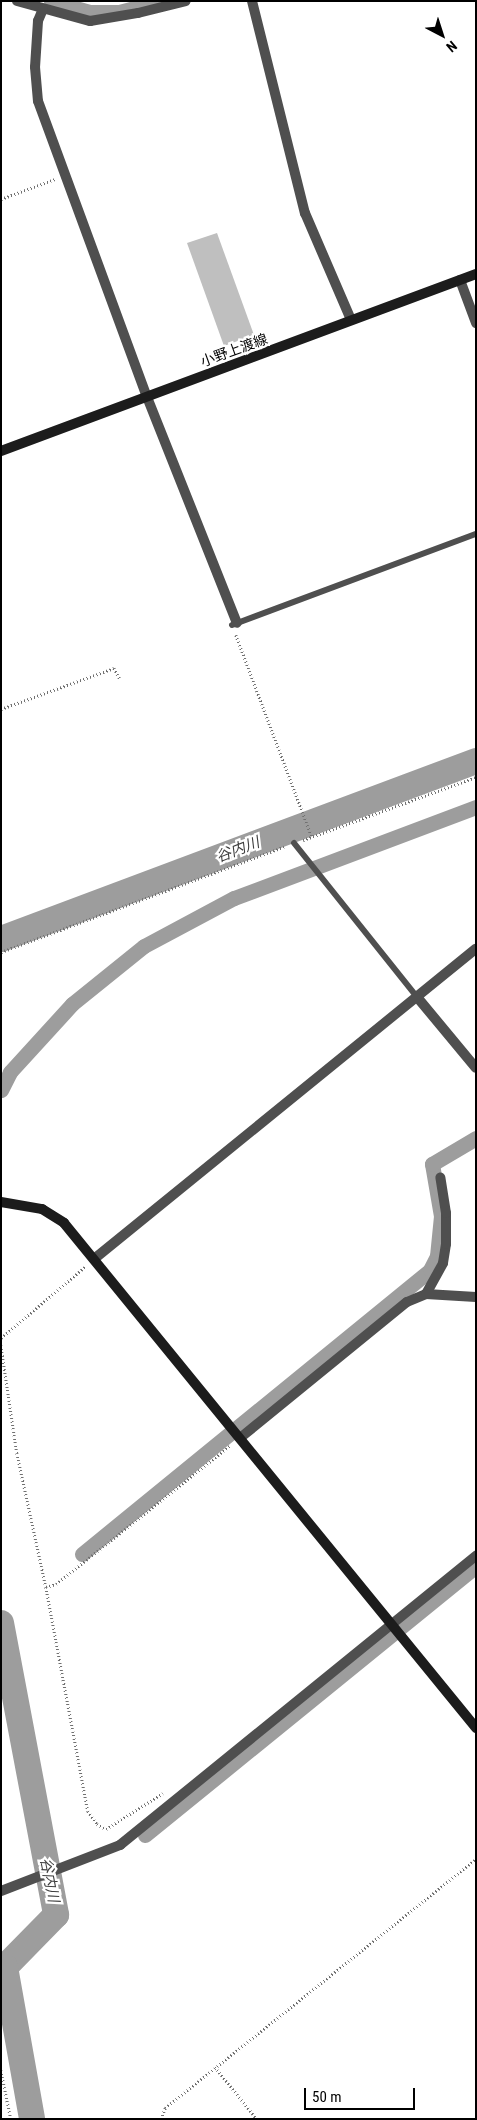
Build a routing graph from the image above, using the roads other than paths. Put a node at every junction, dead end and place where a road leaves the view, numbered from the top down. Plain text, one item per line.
1 (17, 1) edge
2 (186, 1) edge
3 (252, 1) edge
4 (43, 9) junction
5 (476, 274) edge
6 (460, 280) junction
7 (351, 320) junction
8 (476, 323) edge
9 (147, 396) junction
10 (1, 451) edge
11 (476, 534) edge
12 (234, 624) joint
13 (294, 843) road end
14 (476, 949) edge
15 (417, 997) junction
16 (476, 1068) edge
17 (440, 1177) dead end
18 (1, 1202) edge
19 (94, 1259) junction
20 (426, 1294) junction
21 (476, 1297) edge
22 (240, 1438) junction
23 (476, 1556) edge
24 (392, 1625) junction
25 (476, 1728) edge
26 (1, 1891) edge

1 - 4 street
2 - 4 street
3 - 7 street
4 - 9 street
5 - 6 street, 小野上渡線
6 - 7 street, 小野上渡線
6 - 8 street
7 - 9 street, 小野上渡線
9 - 10 street, 小野上渡線
9 - 12 street
11 - 12 lane
13 - 15 lane
14 - 15 street
15 - 16 street
15 - 19 street
17 - 20 street
18 - 19 street
19 - 22 street
20 - 21 street
20 - 22 street
22 - 24 street
23 - 24 street
24 - 25 street
24 - 26 street

